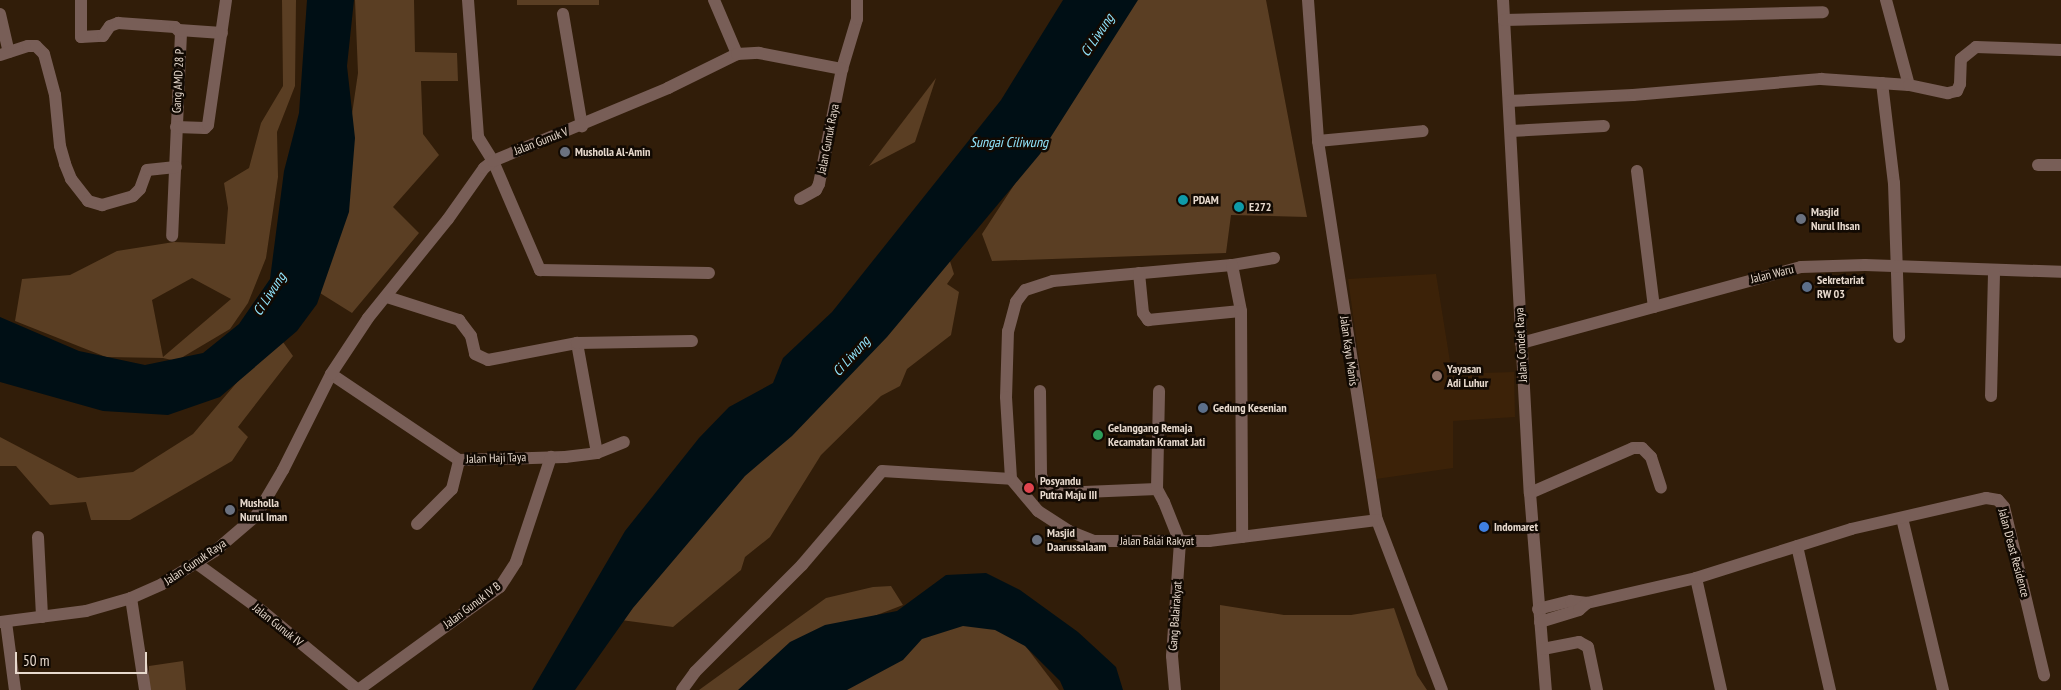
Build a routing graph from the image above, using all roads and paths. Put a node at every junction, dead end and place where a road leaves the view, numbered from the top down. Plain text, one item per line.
1 (81, 0) edge
2 (226, 0) edge
3 (468, 0) edge
4 (714, 0) edge
5 (858, 0) edge
6 (1308, 0) edge
7 (1504, 0) edge
8 (1886, 0) edge
9 (1823, 12) dead end
10 (0, 14) edge
11 (563, 14) dead end
12 (1504, 20) junction
13 (179, 30) junction
14 (222, 33) junction
15 (2061, 50) edge
16 (4, 54) edge
17 (737, 54) junction
18 (842, 70) junction
19 (1882, 83) junction
20 (1909, 85) junction
21 (1509, 101) junction
22 (582, 126) junction
23 (1604, 126) dead end
24 (176, 127) junction
25 (1423, 132) dead end
26 (1511, 132) junction
27 (1318, 140) junction
28 (493, 161) junction
29 (2038, 165) dead end
30 (2061, 165) edge
31 (176, 167) junction
32 (1637, 171) dead end
33 (800, 199) dead end
34 (172, 236) dead end
35 (1274, 258) dead end
36 (1232, 265) junction
37 (1897, 265) junction
38 (1994, 272) junction
39 (2061, 272) edge
40 (709, 273) dead end
41 (1139, 273) junction
42 (387, 297) junction
43 (1654, 307) junction
44 (1241, 311) junction
45 (1899, 337) dead end
46 (692, 341) dead end
47 (577, 343) junction
48 (1521, 344) junction
49 (331, 374) junction
50 (1040, 391) dead end
51 (1159, 391) dead end
52 (1991, 396) dead end
53 (624, 442) dead end
54 (597, 453) junction
55 (551, 457) junction
56 (460, 460) junction
57 (1010, 479) junction
58 (1661, 487) dead end
59 (1157, 489) junction
60 (1530, 493) junction
61 (1902, 518) junction
62 (1377, 520) junction
63 (417, 524) dead end
64 (38, 536) dead end
65 (1242, 537) junction
66 (1180, 542) junction
67 (1796, 546) junction
68 (196, 562) junction
69 (1696, 578) junction
70 (131, 598) junction
71 (1539, 616) junction
72 (42, 617) junction
73 (3, 622) edge
74 (1542, 649) junction
75 (2044, 675) dead end
76 (15, 690) edge
77 (145, 690) edge
78 (358, 690) edge
79 (682, 690) edge
80 (1175, 690) edge
81 (1442, 690) edge
82 (1546, 690) edge
83 (1597, 690) edge
84 (1722, 690) edge
85 (1830, 690) edge
86 (1943, 690) edge

1 - 13 street
2 - 14 street
3 - 28 street
4 - 17 street
5 - 18 street, Jalan Gunuk Raya
6 - 27 street, Jalan Kayu Manis
7 - 12 street, Jalan Condet Raya
8 - 20 street
9 - 12 street
10 - 16 street
11 - 22 street
12 - 21 street, Jalan Condet Raya
13 - 14 street
13 - 24 street, Gang AMD 28 P
14 - 24 street
15 - 20 street
16 - 31 street
17 - 18 street, Jalan Gunuk V
17 - 22 street, Jalan Gunuk V
18 - 33 street, Jalan Gunuk Raya
19 - 20 street
19 - 21 street
19 - 37 street
21 - 26 street, Jalan Condet Raya
22 - 28 street, Jalan Gunuk V
23 - 26 street
24 - 31 street, Gang AMD 28 P
25 - 27 street
26 - 48 street, Jalan Condet Raya
27 - 62 street, Jalan Kayu Manis
28 - 40 street
28 - 42 street, Jalan Gunuk V
29 - 30 street
31 - 34 street, Gang AMD 28 P
32 - 43 street
35 - 36 street
36 - 41 street
36 - 44 street
37 - 38 street, Jalan Waru
37 - 43 street, Jalan Waru
37 - 45 street
38 - 39 street, Jalan Waru
38 - 52 street
41 - 44 street
41 - 57 street
42 - 47 street
42 - 49 street, Jalan Gunuk V
43 - 48 street, Jalan Waru
44 - 65 street
46 - 47 street
47 - 54 street
48 - 60 street, Jalan Condet Raya
49 - 56 street, Jalan Haji Taya
49 - 68 street, Jalan Gunuk Raya
50 - 59 street
51 - 59 street
53 - 54 street, Jalan Haji Taya
54 - 55 street, Jalan Haji Taya
55 - 56 street, Jalan Haji Taya
55 - 78 street, Jalan Gunuk IV B
56 - 63 street
57 - 66 street, Jalan Balai Rakyat
57 - 79 street
58 - 60 street
59 - 66 street
60 - 71 street, Jalan Condet Raya
61 - 67 street, Jalan D'east Residence
61 - 75 street, Jalan D'east Residence
61 - 86 street
62 - 65 street, Jalan Balai Rakyat
62 - 81 street, Jalan Kayu Manis
64 - 72 street
65 - 66 street, Jalan Balai Rakyat
66 - 80 street, Gang Balairakyat
67 - 69 street, Jalan D'east Residence
67 - 85 street
68 - 70 street, Jalan Gunuk Raya
68 - 78 street, Jalan Gunuk IV
69 - 71 street, Jalan D'east Residence
69 - 84 street
70 - 72 street, Jalan Gunuk Raya
70 - 77 street
71 - 74 street, Jalan Condet Raya
72 - 73 street, Jalan Gunuk Raya
73 - 76 street
74 - 82 street, Jalan Condet Raya
74 - 83 street

